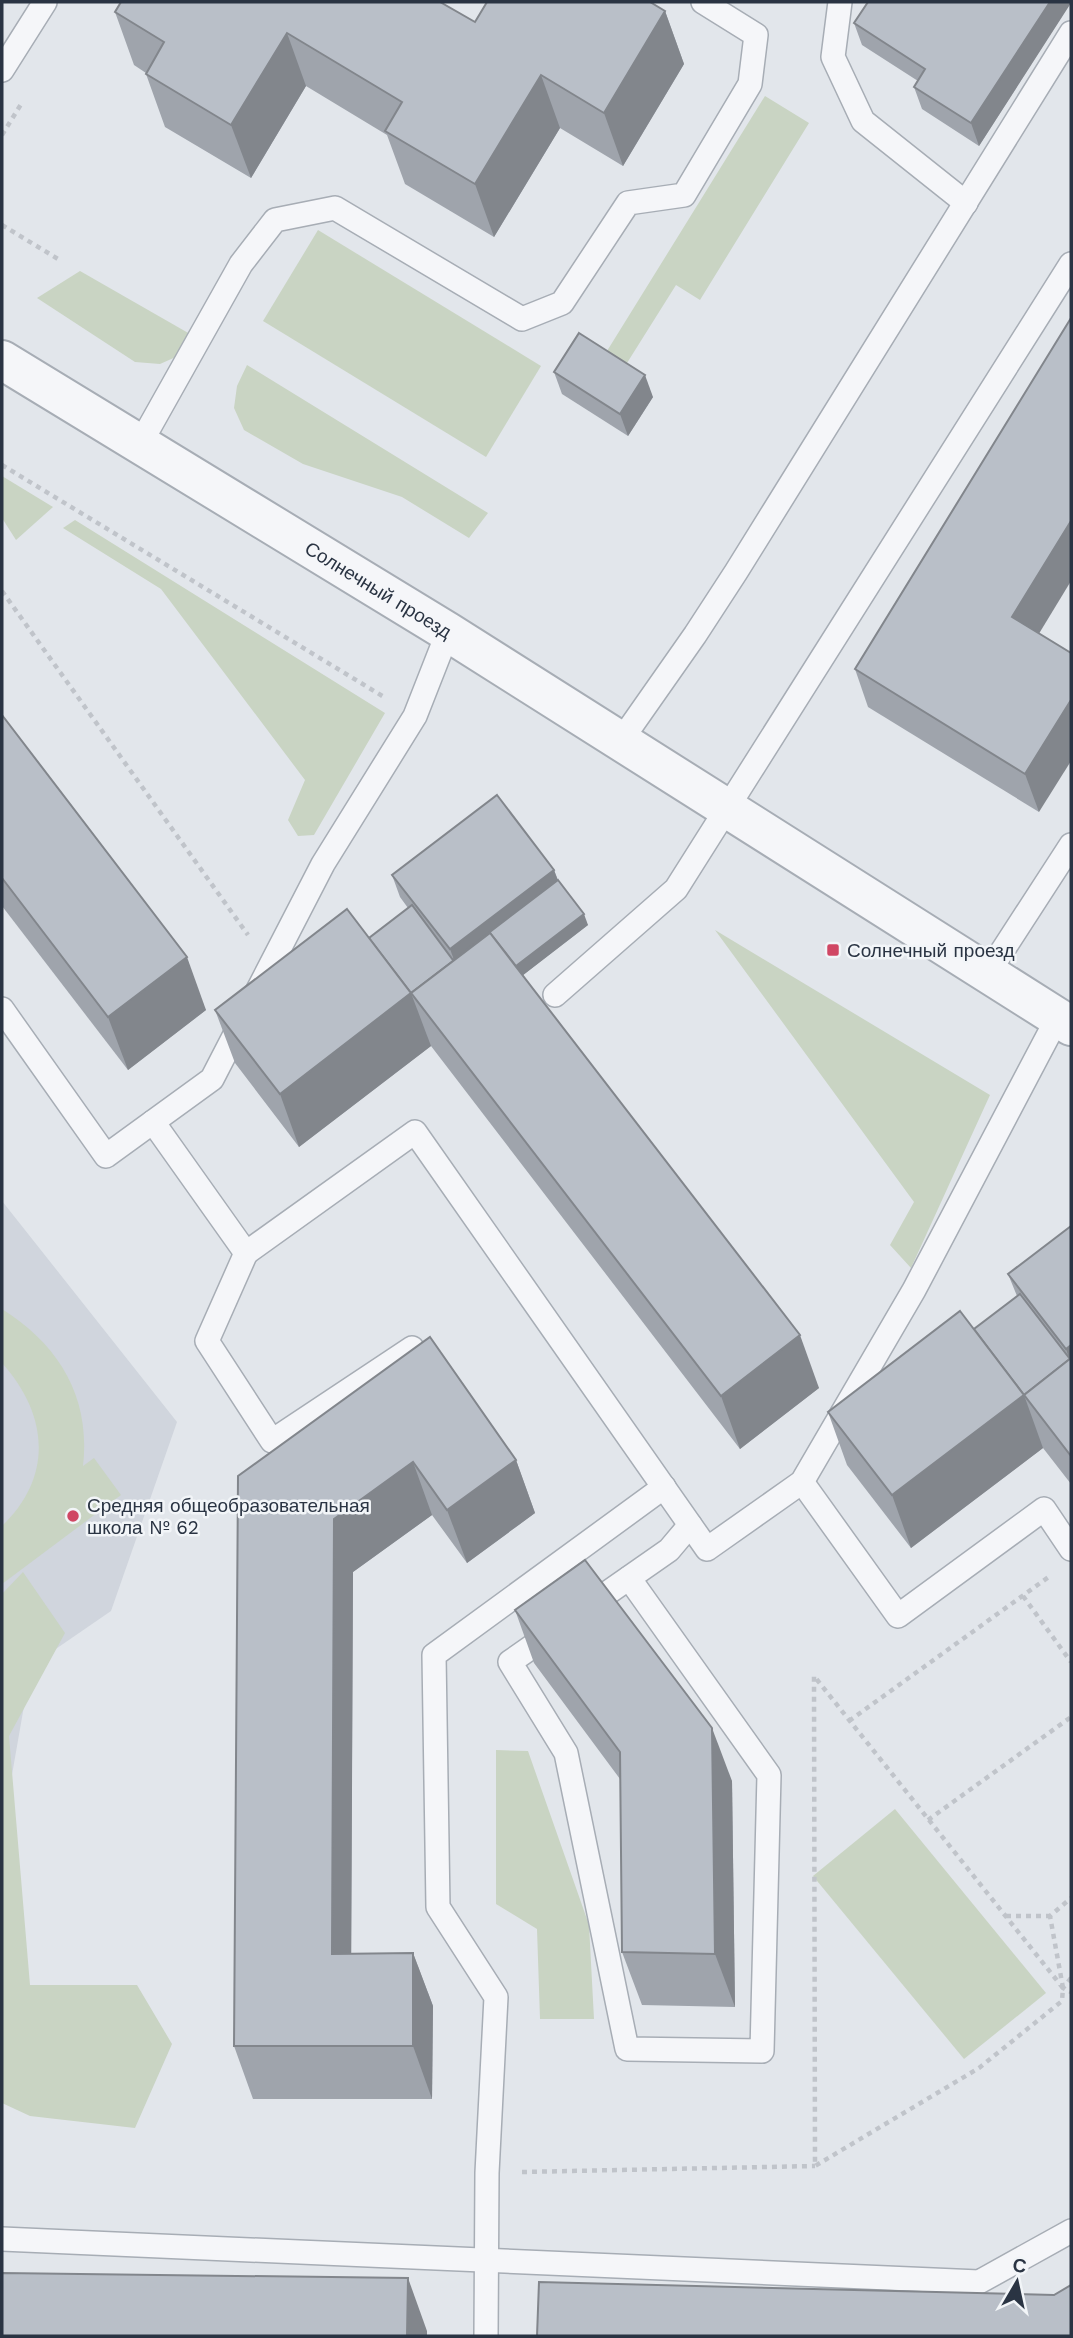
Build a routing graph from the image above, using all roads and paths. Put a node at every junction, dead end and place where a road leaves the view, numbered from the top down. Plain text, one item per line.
1 (45, 2) edge
2 (703, 2) edge
3 (840, 2) edge
4 (1071, 33) edge
5 (2, 70) edge
6 (966, 203) junction
7 (2, 225) edge
8 (58, 259) dead end
9 (1071, 264) edge
10 (2, 360) edge
11 (140, 444) junction
12 (2, 465) edge
13 (2, 591) edge
14 (448, 632) junction
15 (415, 716) junction
16 (620, 742) junction
17 (727, 810) junction
18 (1071, 845) edge
19 (271, 967) junction
20 (988, 973) junction
21 (555, 995) dead end
22 (2, 1009) edge
23 (1065, 1022) edge
24 (153, 1122) junction
25 (246, 1253) junction
26 (412, 1348) edge
27 (802, 1482) junction
28 (664, 1488) junction
29 (690, 1525) junction
30 (1071, 1549) edge
31 (1052, 1575) dead end
32 (629, 1578) junction
33 (1023, 1595) junction
34 (1071, 1662) edge
35 (1071, 1717) edge
36 (849, 1721) junction
37 (928, 1819) junction
38 (1071, 1898) edge
39 (1005, 1916) junction
40 (1050, 1916) junction
41 (1071, 1978) edge
42 (1063, 1988) junction
43 (1071, 1992) edge
44 (815, 2166) junction
45 (487, 2173) junction
46 (1071, 2231) edge
47 (2, 2239) edge
48 (486, 2260) junction
49 (486, 2336) edge

1 - 5 lane
2 - 11 lane
3 - 6 lane
4 - 6 lane
6 - 16 lane
7 - 8 path
9 - 17 lane
10 - 11 street, Солнечный проезд
11 - 14 street, Солнечный проезд
12 - 15 path
13 - 19 path
14 - 15 lane
14 - 16 street, Солнечный проезд
15 - 19 lane
16 - 17 street, Солнечный проезд
17 - 20 street, Солнечный проезд
17 - 21 lane
18 - 20 lane
19 - 24 lane
20 - 23 street, Солнечный проезд
22 - 24 lane
23 - 27 lane
24 - 25 lane
25 - 26 lane
25 - 28 lane
27 - 29 lane
27 - 30 lane
28 - 29 lane
28 - 45 lane
29 - 32 lane
31 - 33 path
32 - 32 lane
33 - 34 path
33 - 36 path
35 - 37 path
36 - 37 path
36 - 44 path
37 - 39 path
38 - 40 path
39 - 40 path
39 - 42 path
40 - 42 path
41 - 42 path
42 - 43 path
42 - 44 path
44 - 45 path
45 - 48 lane
46 - 48 lane
47 - 48 lane
48 - 49 lane

